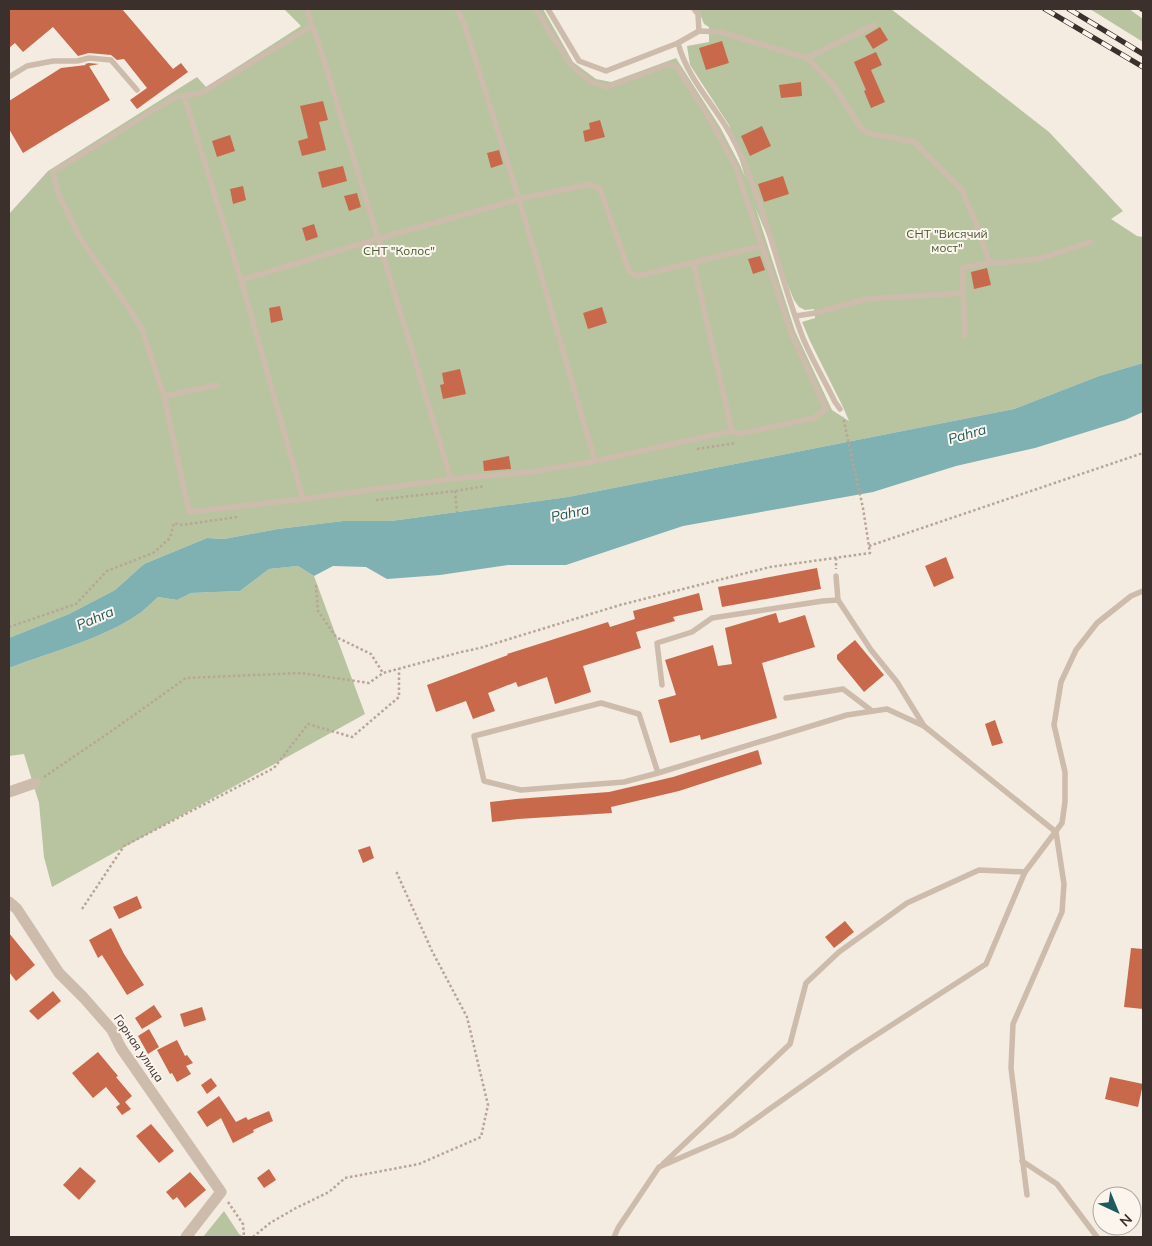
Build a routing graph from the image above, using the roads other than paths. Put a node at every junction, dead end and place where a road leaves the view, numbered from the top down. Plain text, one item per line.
1 (307, 9) edge
2 (457, 9) edge
3 (536, 9) edge
4 (548, 9) edge
5 (694, 9) edge
6 (874, 25) dead end
7 (312, 26) junction
8 (699, 31) junction
9 (678, 43) junction
10 (807, 58) junction
11 (9, 77) edge
12 (137, 90) dead end
13 (184, 96) junction
14 (519, 200) junction
15 (378, 239) junction
16 (1091, 242) dead end
17 (761, 246) junction
18 (693, 262) junction
19 (990, 263) junction
20 (242, 280) junction
21 (963, 293) junction
22 (796, 316) junction
23 (965, 336) dead end
24 (217, 385) dead end
25 (164, 396) junction
26 (840, 408) dead end
27 (732, 431) junction
28 (595, 461) junction
29 (451, 479) junction
30 (303, 499) junction
31 (836, 576) dead end
32 (1143, 591) edge
33 (838, 600) junction
34 (662, 685) dead end
35 (786, 698) dead end
36 (872, 711) junction
37 (924, 726) junction
38 (658, 773) junction
39 (35, 783) road end
40 (9, 792) edge
41 (1056, 832) junction
42 (1025, 872) junction
43 (9, 902) edge
44 (1022, 1161) junction
45 (659, 1168) junction
46 (1027, 1195) dead end
47 (186, 1237) edge
48 (614, 1237) edge
49 (1097, 1237) edge

1 - 7 lane
2 - 14 lane
3 - 17 lane
4 - 9 lane
5 - 8 lane
6 - 10 lane
7 - 13 lane
7 - 15 lane
8 - 9 lane
8 - 10 lane
9 - 22 lane
10 - 19 lane
11 - 12 lane
13 - 20 lane
13 - 25 lane
14 - 15 lane
14 - 18 lane
14 - 28 lane
15 - 20 lane
15 - 29 lane
16 - 19 lane
17 - 18 lane
17 - 27 lane
18 - 27 lane
19 - 21 lane
20 - 30 lane
21 - 22 lane
21 - 23 lane
22 - 26 lane
24 - 25 lane
25 - 30 lane
27 - 28 lane
28 - 29 lane
29 - 30 lane
31 - 33 lane
32 - 41 lane
33 - 34 lane
33 - 37 lane
35 - 36 lane
36 - 37 lane
36 - 38 lane
37 - 41 lane
38 - 38 lane
39 - 40 street
41 - 42 lane
41 - 44 lane
42 - 45 lane
42 - 45 lane
43 - 47 street, Горная улица
44 - 46 lane
44 - 49 lane
45 - 48 lane

